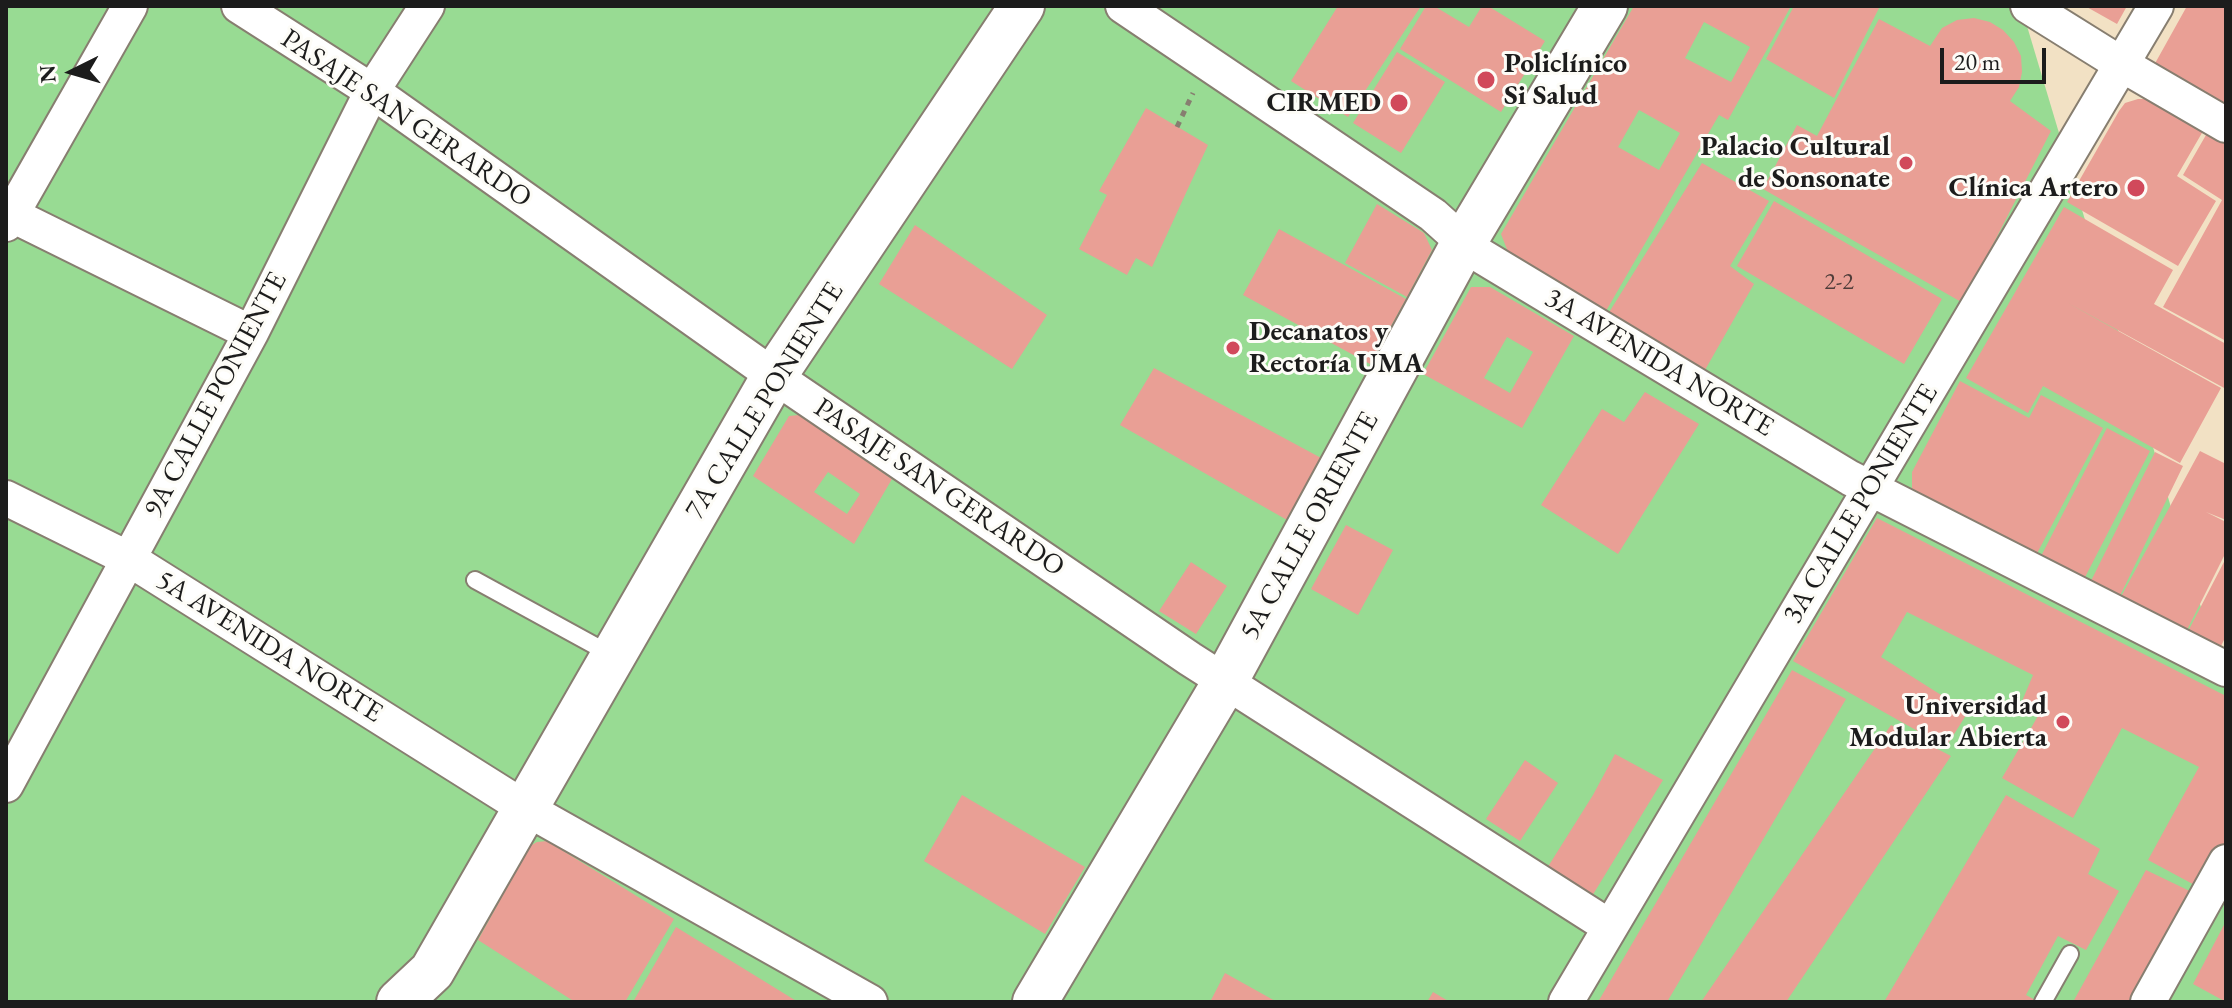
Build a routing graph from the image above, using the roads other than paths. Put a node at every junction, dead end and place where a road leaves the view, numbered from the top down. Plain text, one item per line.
1 (130, 6) edge
2 (239, 6) edge
3 (427, 6) edge
4 (1022, 6) edge
5 (1123, 6) edge
6 (1605, 6) edge
7 (2028, 6) edge
8 (2156, 6) edge
9 (2121, 64) junction
10 (372, 91) junction
11 (2226, 125) edge
12 (8, 217) edge
13 (1463, 244) junction
14 (251, 333) junction
15 (774, 376) junction
16 (1872, 488) junction
17 (6, 498) edge
18 (129, 559) junction
19 (475, 580) dead end
20 (614, 655) junction
21 (2226, 669) edge
22 (1225, 682) junction
23 (6, 785) edge
24 (525, 808) junction
25 (2226, 862) edge
26 (1610, 927) junction
27 (2070, 954) dead end
28 (399, 1002) edge
29 (870, 1002) edge
30 (1035, 1002) edge
31 (1566, 1002) edge
32 (2043, 1002) edge
33 (2148, 1002) edge

1 - 12 street
2 - 10 street, PASAJE SAN GERARDO
3 - 10 street, 9A CALLE PONIENTE
4 - 15 main road, 7A CALLE PONIENTE
5 - 13 street, 3A AVENIDA NORTE
6 - 13 main road, 5A CALLE ORIENTE
7 - 9 street
8 - 9 street, 3A CALLE PONIENTE
9 - 11 street
9 - 16 street, 3A CALLE PONIENTE
10 - 14 street, 9A CALLE PONIENTE
10 - 15 street, PASAJE SAN GERARDO
12 - 14 street
13 - 16 street, 3A AVENIDA NORTE
13 - 22 main road, 5A CALLE ORIENTE
14 - 18 street, 9A CALLE PONIENTE
15 - 20 main road, 7A CALLE PONIENTE
15 - 22 street, PASAJE SAN GERARDO
16 - 21 street, 3A AVENIDA NORTE
16 - 26 street, 3A CALLE PONIENTE
17 - 18 street, 5A AVENIDA NORTE
18 - 23 street, 9A CALLE PONIENTE
18 - 24 street, 5A AVENIDA NORTE
19 - 20 lane
20 - 24 main road, 7A CALLE PONIENTE
22 - 26 street, PASAJE SAN GERARDO
22 - 30 main road, 5A CALLE ORIENTE
24 - 28 main road, 7A CALLE PONIENTE
24 - 29 street, 5A AVENIDA NORTE
25 - 33 street
26 - 31 street, 3A CALLE PONIENTE
27 - 32 lane

